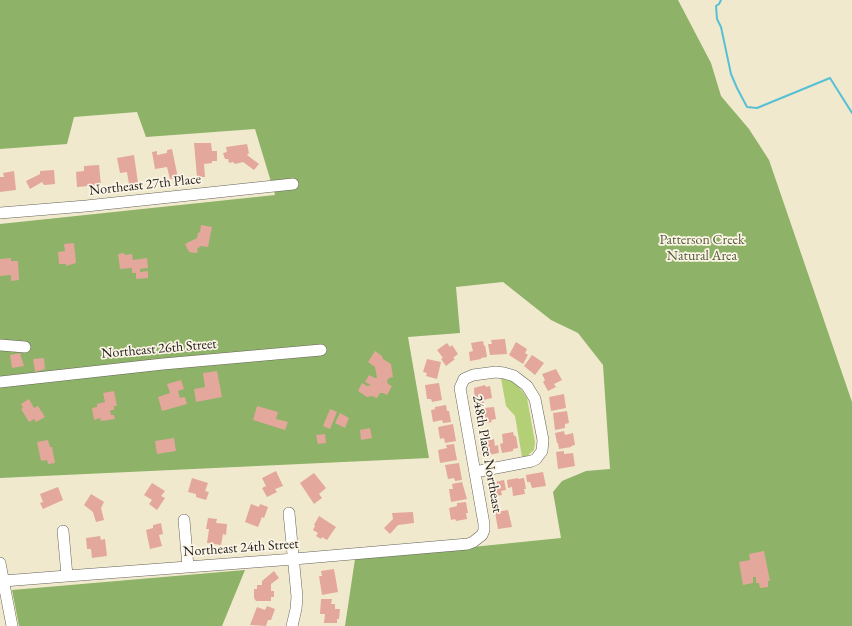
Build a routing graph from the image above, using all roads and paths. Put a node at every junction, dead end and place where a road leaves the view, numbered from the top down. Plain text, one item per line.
1 (293, 184) dead end
2 (0, 213) edge
3 (0, 345) edge
4 (25, 347) dead end
5 (321, 350) dead end
6 (0, 382) edge
7 (475, 472) junction
8 (289, 513) dead end
9 (184, 520) dead end
10 (63, 531) dead end
11 (482, 535) joint
12 (294, 559) junction
13 (0, 562) edge
14 (188, 567) junction
15 (67, 576) junction
16 (2, 582) edge
17 (12, 626) edge
18 (292, 626) edge

1 - 2 street, Northeast 27th Place
3 - 4 street
5 - 6 street, Northeast 26th Street
7 - 7 street, 248th Place Northeast
7 - 11 street, 248th Place Northeast
8 - 12 street
9 - 14 street
10 - 15 street
11 - 12 street, Northeast 24th Street
12 - 14 street, Northeast 24th Street
12 - 18 street
13 - 16 street
14 - 15 street, Northeast 24th Street
15 - 16 street, Northeast 24th Street
16 - 17 street

